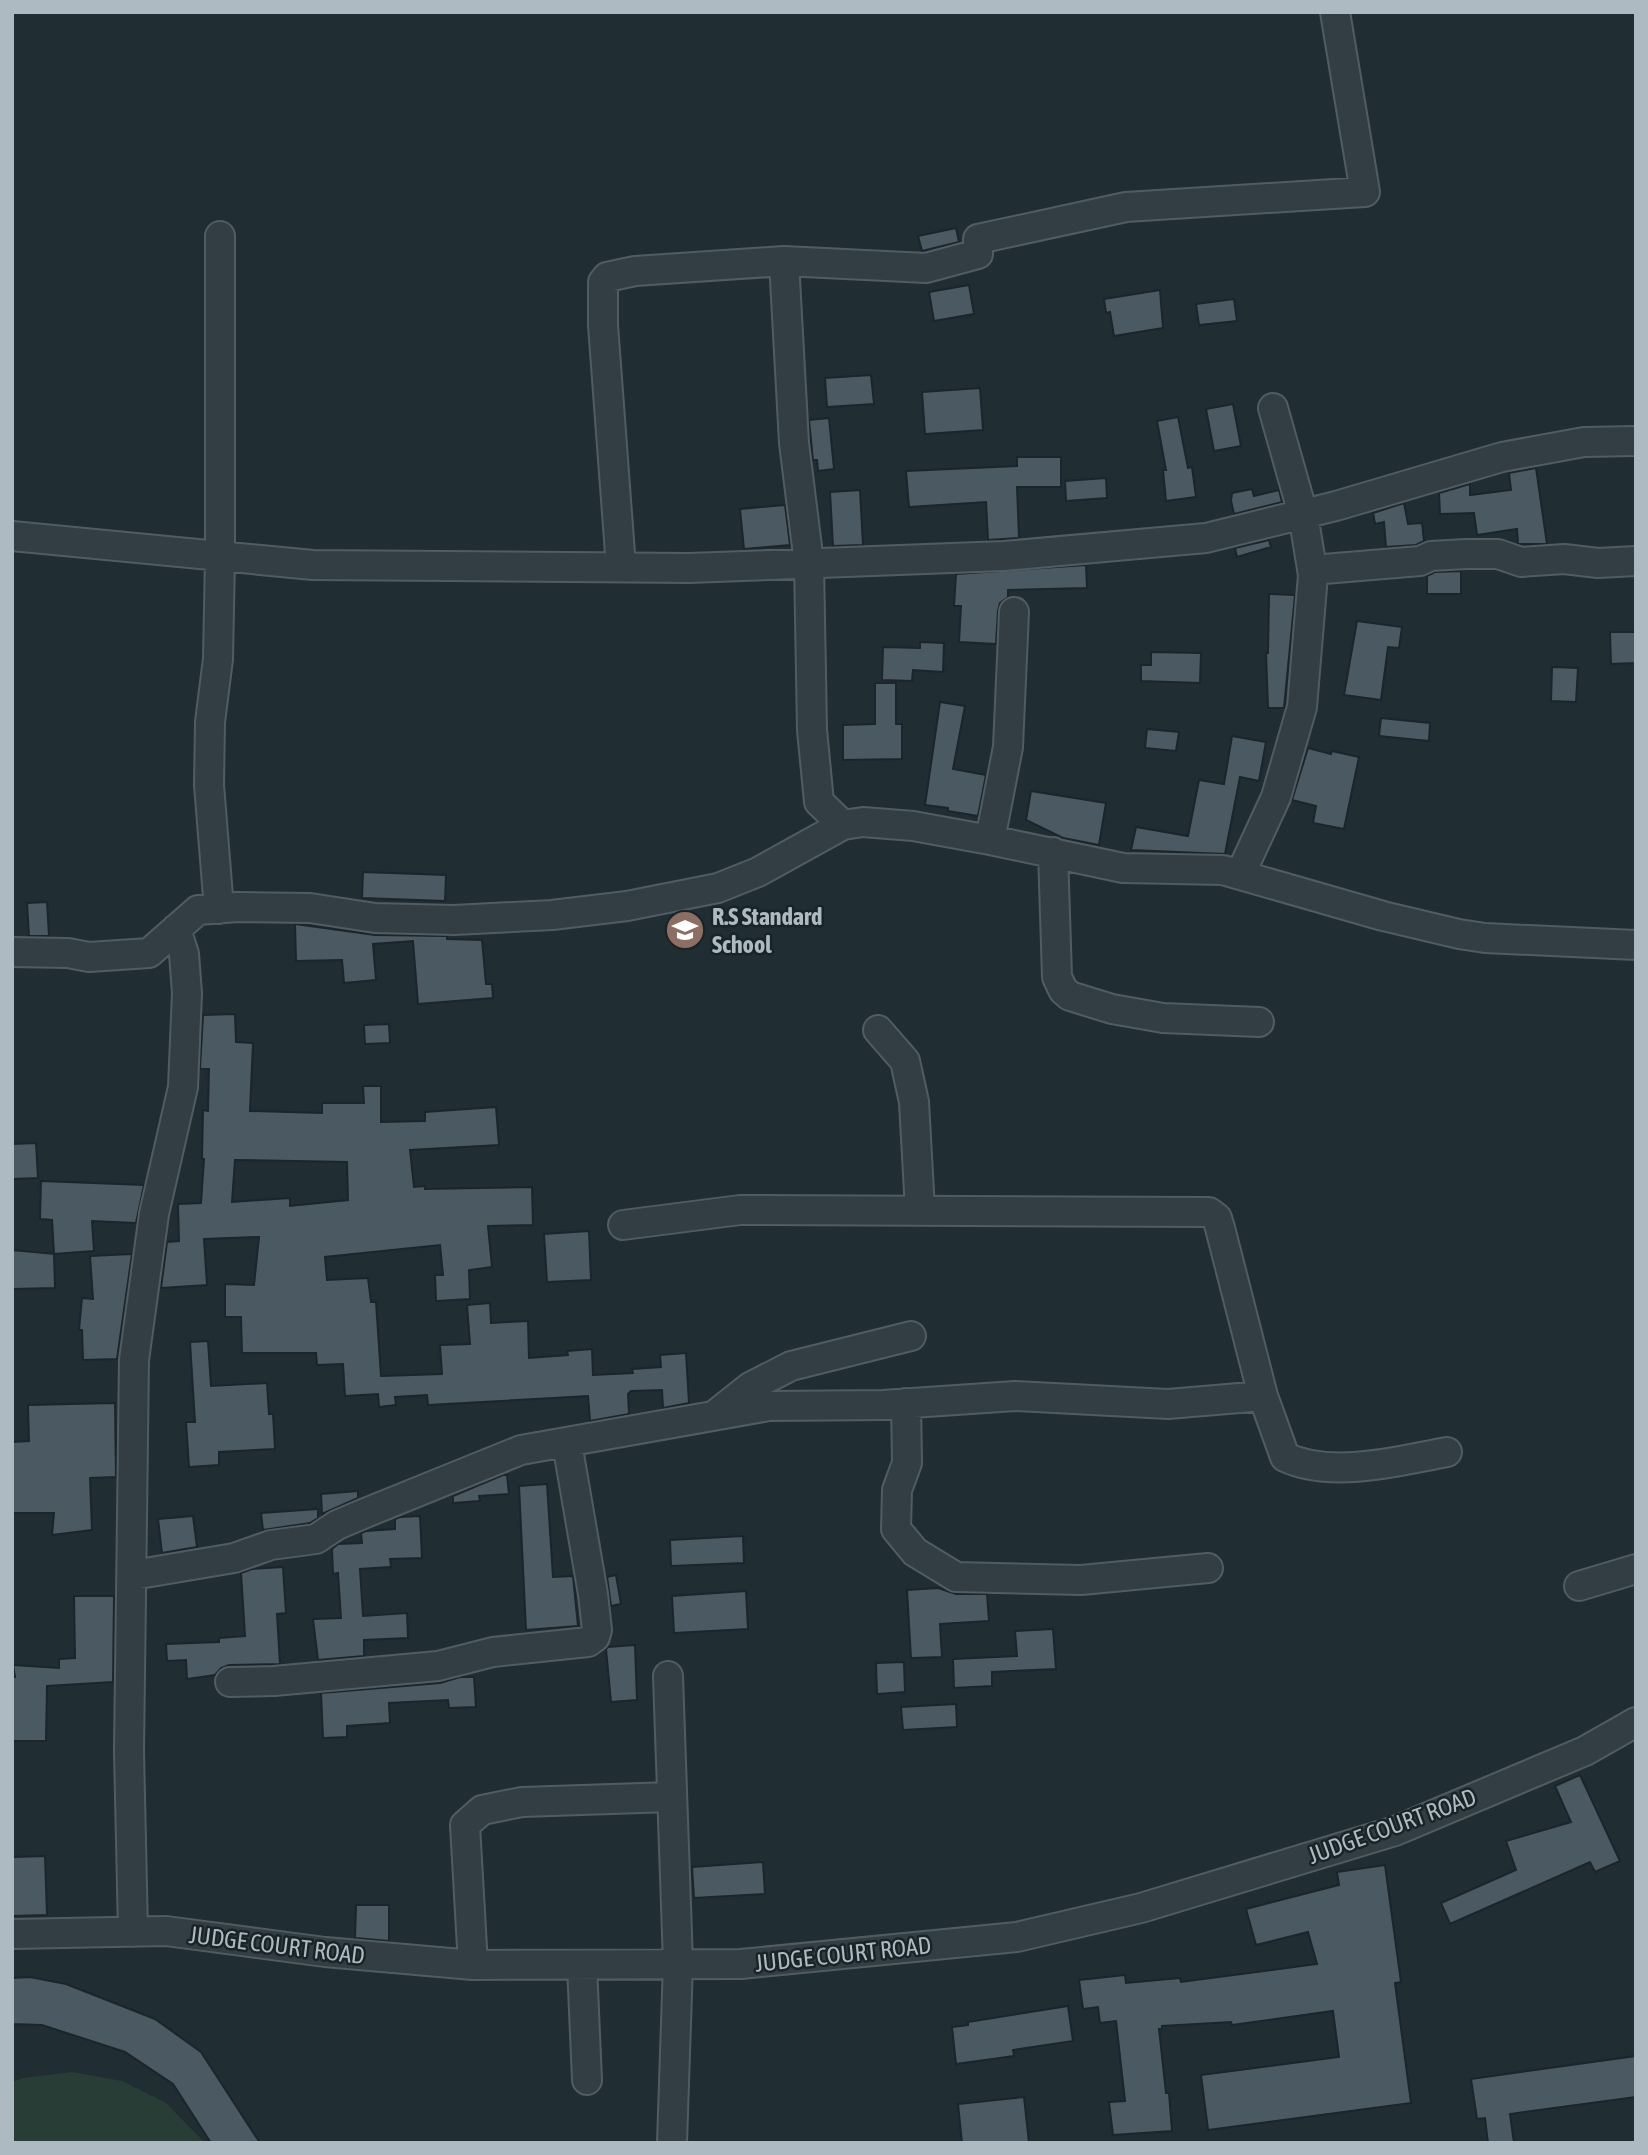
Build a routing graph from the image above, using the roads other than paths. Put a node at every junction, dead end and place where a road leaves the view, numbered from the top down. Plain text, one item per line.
1 (1335, 12) edge
2 (220, 236) dead end
3 (784, 261) junction
4 (1273, 408) dead end
5 (1636, 441) edge
6 (1303, 514) junction
7 (12, 536) edge
8 (220, 556) junction
9 (1636, 561) edge
10 (808, 563) junction
11 (621, 567) junction
12 (1312, 570) junction
13 (1014, 612) dead end
14 (843, 825) junction
15 (990, 840) junction
16 (1054, 852) junction
17 (1240, 875) junction
18 (219, 909) junction
19 (176, 929) junction
20 (1636, 945) edge
21 (12, 952) edge
22 (1259, 1022) dead end
23 (878, 1030) dead end
24 (920, 1210) junction
25 (623, 1225) dead end
26 (911, 1336) dead end
27 (1263, 1396) junction
28 (906, 1403) junction
29 (714, 1415) junction
30 (567, 1443) junction
31 (1447, 1452) dead end
32 (1208, 1568) dead end
33 (1636, 1569) edge
34 (133, 1575) junction
35 (1579, 1586) dead end
36 (668, 1676) dead end
37 (230, 1682) dead end
38 (1636, 1722) edge
39 (671, 1797) junction
40 (134, 1932) junction
41 (12, 1934) edge
42 (676, 1964) junction
43 (473, 1965) junction
44 (582, 1965) junction
45 (587, 2080) dead end
46 (672, 2143) edge

1 - 3 street
2 - 8 street
3 - 10 street
3 - 11 street
4 - 6 street
5 - 6 street
6 - 10 street
6 - 12 street
7 - 8 street
8 - 11 street
8 - 18 street
9 - 12 street
10 - 11 street
10 - 14 street
12 - 17 street
13 - 15 street
14 - 15 street
14 - 18 street
15 - 16 street
16 - 17 street
16 - 22 street
17 - 20 street
18 - 19 street
19 - 21 street
19 - 34 street
23 - 24 street
24 - 25 street
24 - 27 street
26 - 29 street
27 - 28 street
27 - 31 street
28 - 29 street
28 - 32 street
29 - 30 street
30 - 34 street
30 - 37 street
33 - 35 street
34 - 40 street
36 - 39 street
38 - 42 street, JUDGE COURT ROAD
39 - 42 street
39 - 43 street
40 - 41 street, JUDGE COURT ROAD
40 - 43 street, JUDGE COURT ROAD
42 - 44 street, JUDGE COURT ROAD
42 - 46 street
43 - 44 street, JUDGE COURT ROAD
44 - 45 street

